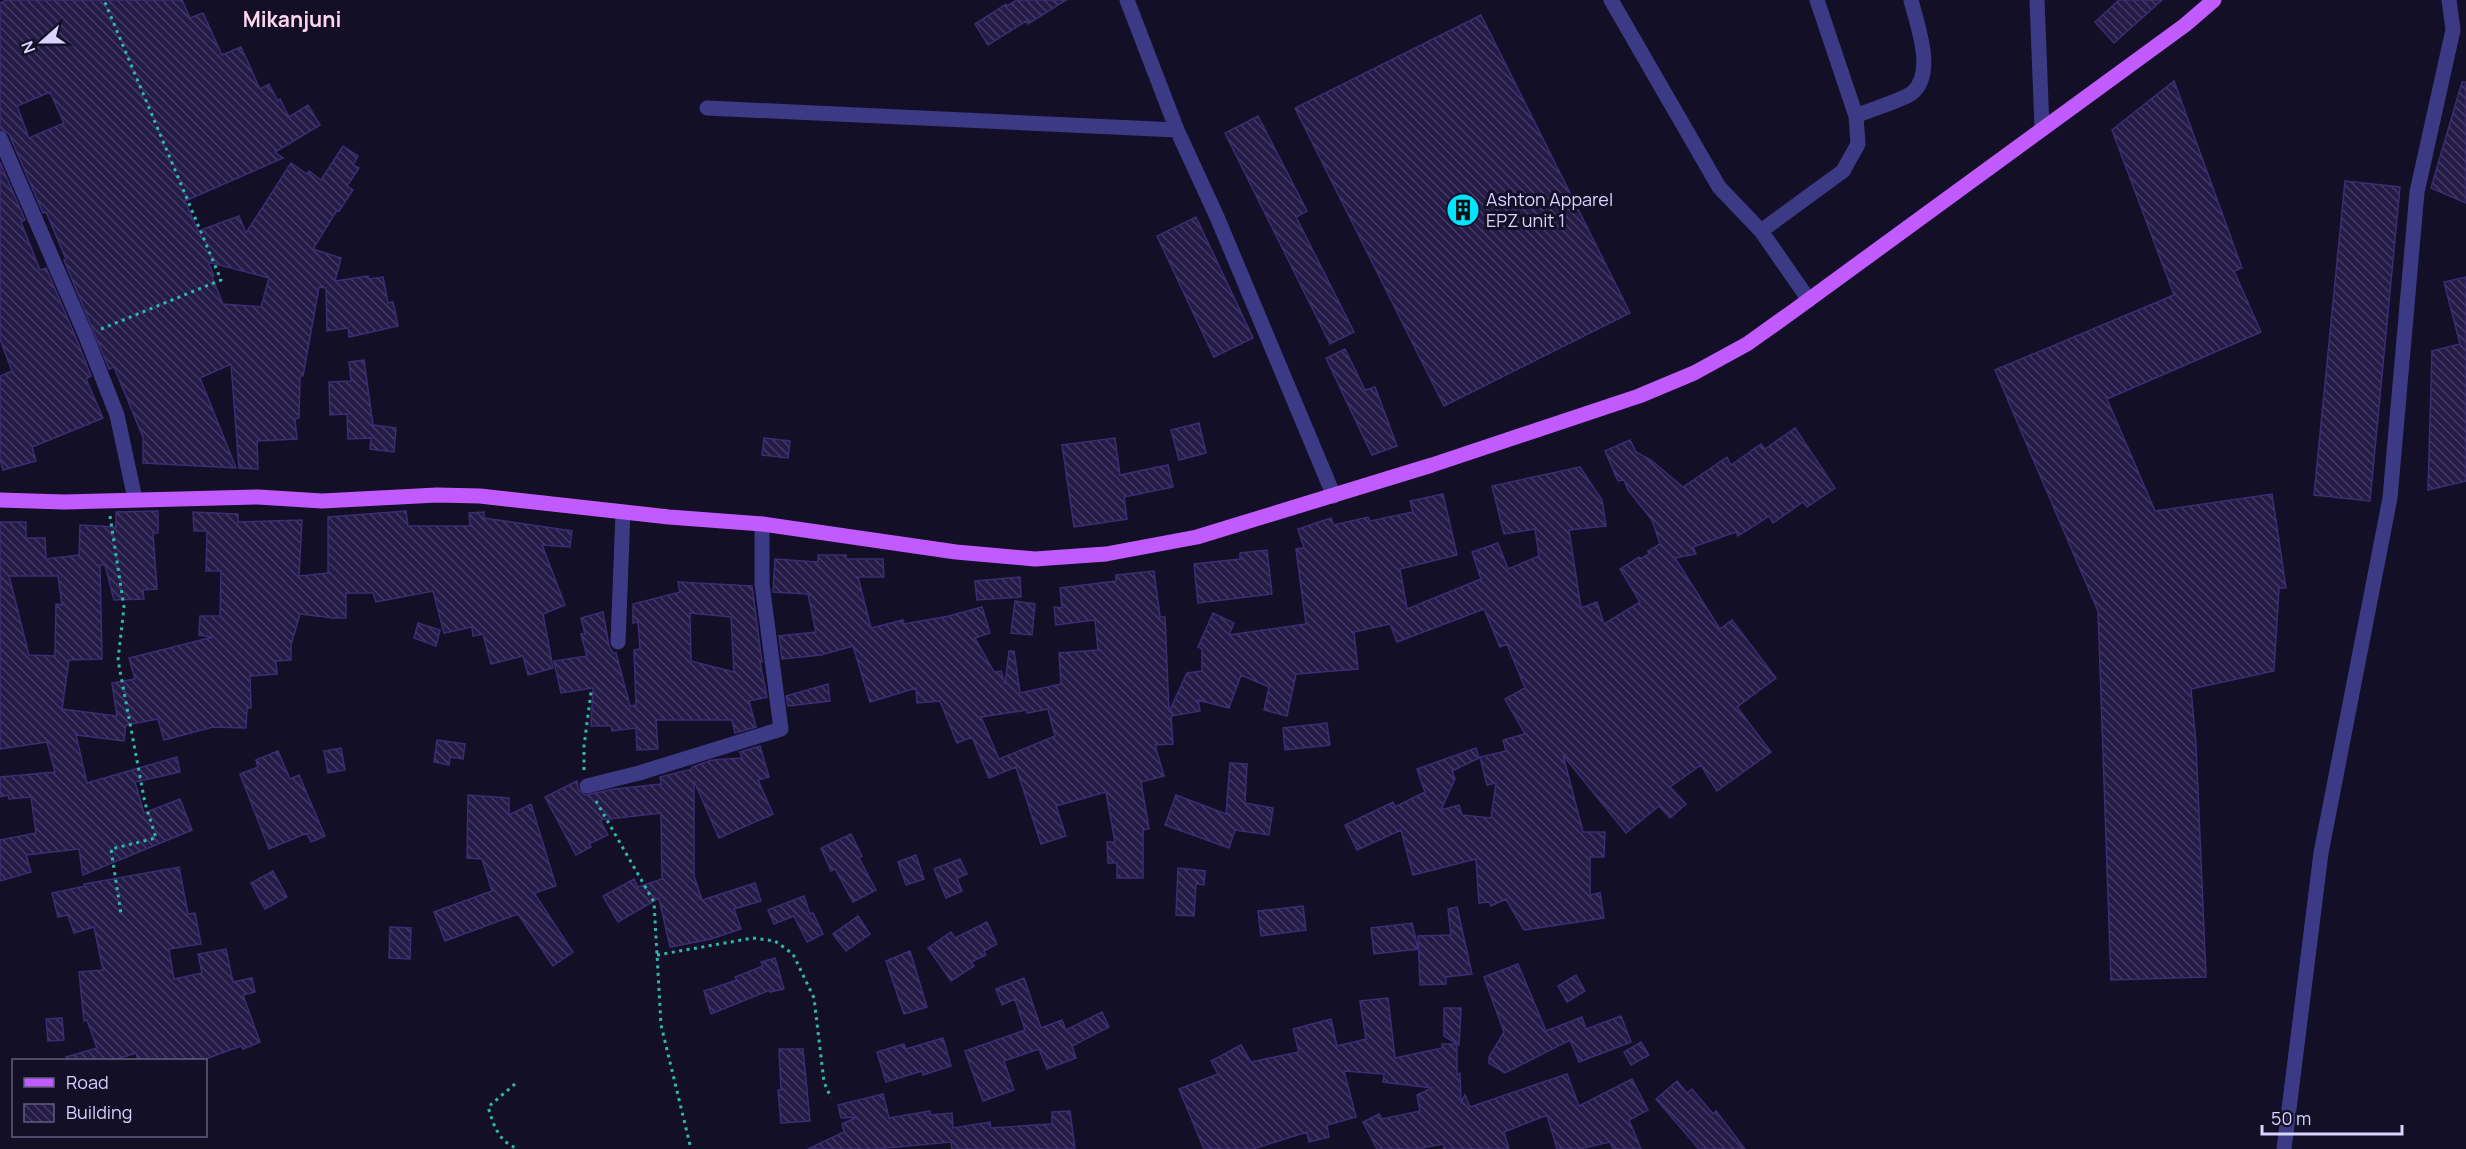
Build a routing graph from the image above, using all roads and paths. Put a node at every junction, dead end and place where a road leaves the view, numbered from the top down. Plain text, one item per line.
1 (104, 0) edge
2 (1127, 0) edge
3 (1611, 0) edge
4 (1817, 0) edge
5 (1911, 0) edge
6 (2037, 0) edge
7 (2214, 0) edge
8 (2449, 0) edge
9 (707, 108) dead end
10 (1856, 116) junction
11 (2043, 128) junction
12 (1177, 130) junction
13 (0, 138) edge
14 (1761, 231) junction
15 (1809, 300) junction
16 (86, 336) junction
17 (1334, 496) junction
18 (135, 499) junction
19 (0, 500) edge
20 (108, 500) junction
21 (623, 512) junction
22 (762, 524) junction
23 (618, 642) dead end
24 (591, 692) dead end
25 (587, 786) junction
26 (121, 914) dead end
27 (657, 955) junction
28 (515, 1084) dead end
29 (831, 1098) dead end
30 (518, 1149) edge
31 (691, 1149) edge
32 (2284, 1149) edge

1 - 16 path
2 - 12 street
3 - 14 street
4 - 10 street
5 - 10 street
6 - 11 street
7 - 11 main road
8 - 32 street
9 - 12 street
10 - 14 street
11 - 15 main road
12 - 17 street
13 - 16 street
14 - 15 street
15 - 17 main road
16 - 18 street
17 - 22 main road
18 - 20 main road
18 - 21 main road
19 - 20 main road
20 - 26 path
21 - 22 main road
21 - 23 street
22 - 25 street
24 - 25 path
25 - 27 path
27 - 29 path
27 - 31 path
28 - 30 path

